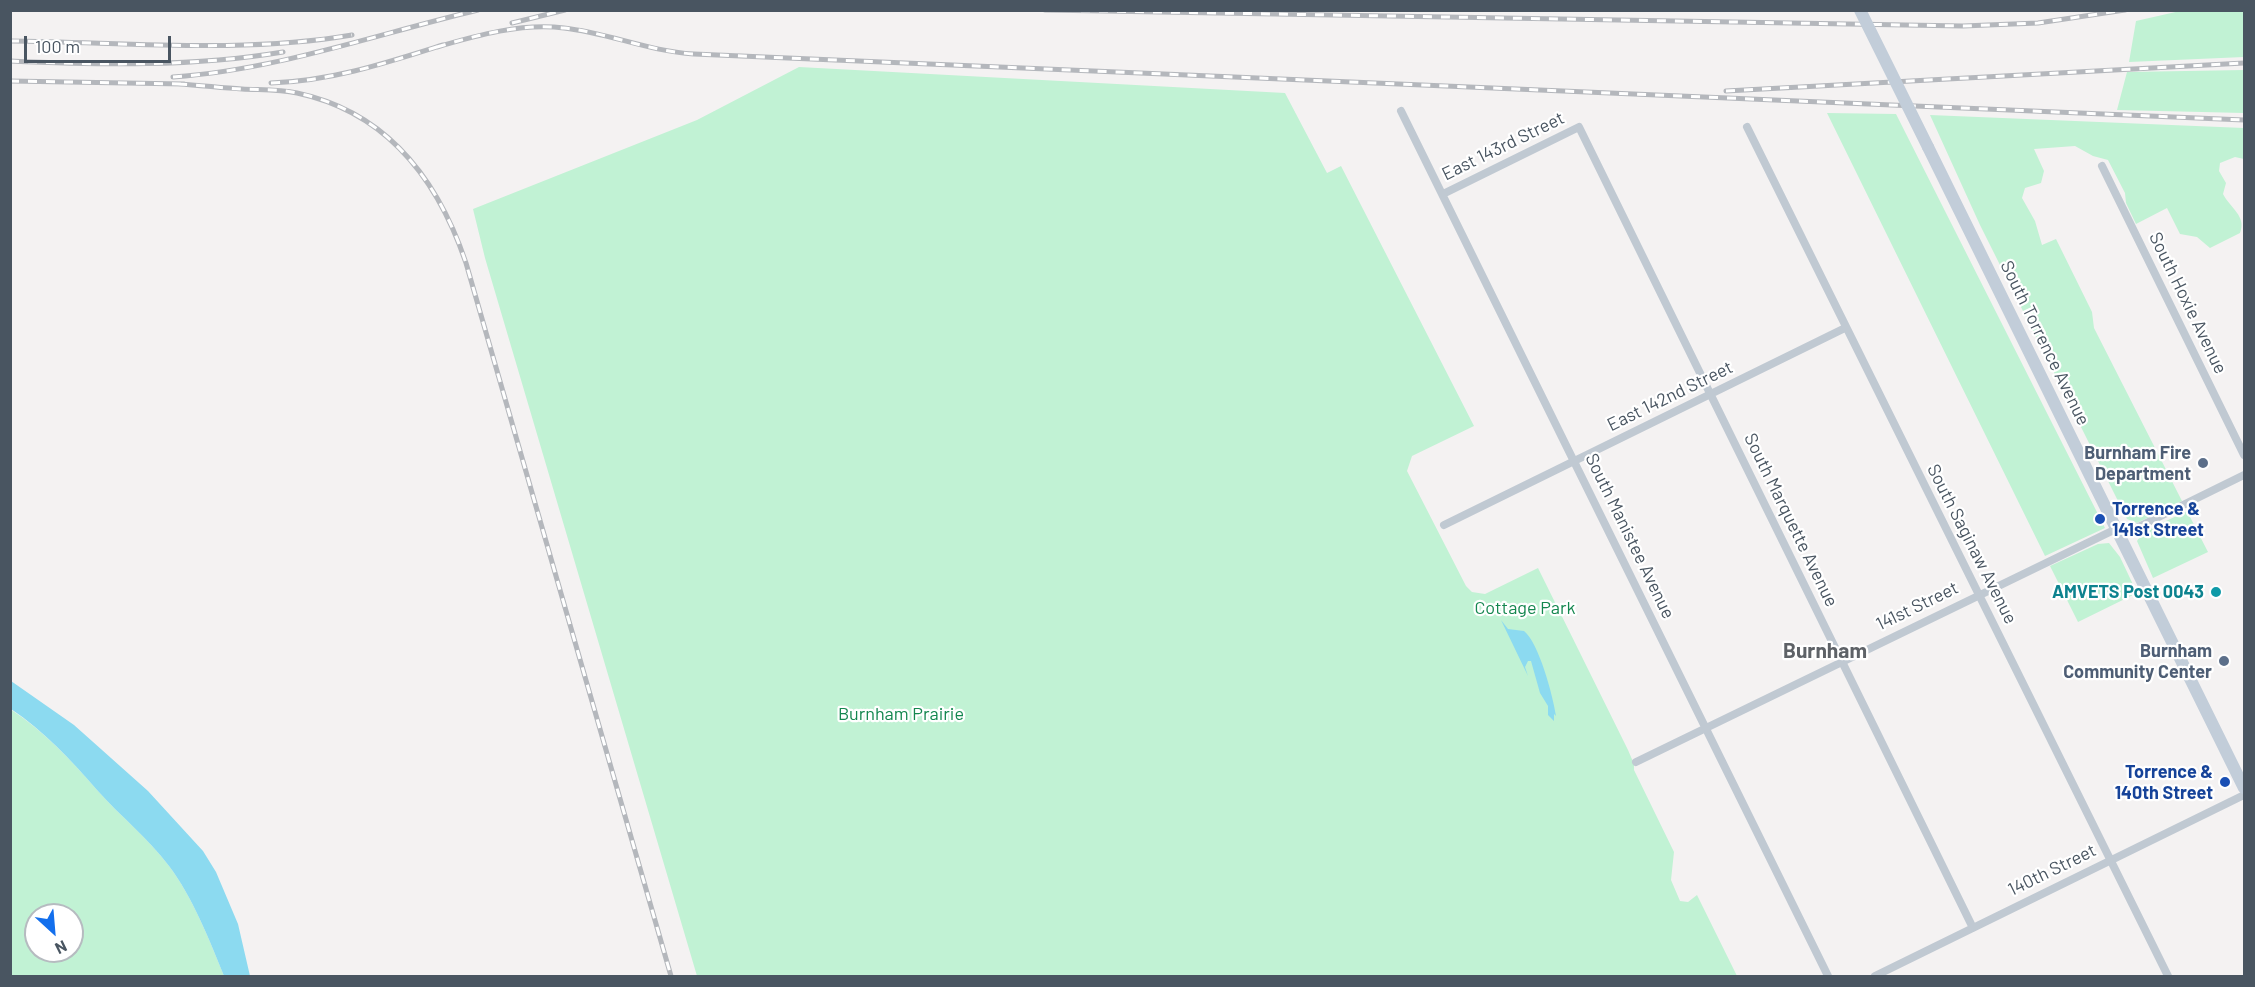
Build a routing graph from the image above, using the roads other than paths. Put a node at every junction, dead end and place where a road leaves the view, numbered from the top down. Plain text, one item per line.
1 (1860, 10) edge
2 (1401, 111) dead end
3 (1579, 127) joint
4 (1747, 127) dead end
5 (2102, 166) dead end
6 (1443, 194) junction
7 (1845, 328) junction
8 (1710, 394) junction
9 (2244, 455) edge
10 (1575, 461) junction
11 (2244, 475) edge
12 (1444, 525) dead end
13 (2118, 532) junction
14 (1979, 594) junction
15 (1842, 661) junction
16 (1706, 728) junction
17 (1636, 762) dead end
18 (2244, 788) edge
19 (2244, 795) edge
20 (2110, 860) junction
21 (1973, 928) junction
22 (1828, 976) edge
23 (1875, 976) edge
24 (2168, 976) edge

1 - 13 main road, South Torrence Avenue, bridge
2 - 6 street, South Manistee Avenue
3 - 6 street, East 143rd Street
3 - 8 street, South Marquette Avenue
4 - 7 street, South Saginaw Avenue
5 - 9 street, South Hoxie Avenue
6 - 10 street, South Manistee Avenue
7 - 8 street, East 142nd Street
7 - 14 street, South Saginaw Avenue
8 - 10 street, East 142nd Street
8 - 15 street, South Marquette Avenue
10 - 12 street, East 142nd Street
10 - 16 street, South Manistee Avenue
11 - 13 street, 141st Street
13 - 14 street, 141st Street
13 - 18 main road, South Torrence Avenue
14 - 15 street, 141st Street
14 - 20 street, South Saginaw Avenue
15 - 16 street, 141st Street
15 - 21 street, South Marquette Avenue
16 - 17 street, 141st Street
16 - 22 street, South Manistee Avenue
19 - 20 street, 140th Street
20 - 21 street, 140th Street
20 - 24 street, South Saginaw Avenue
21 - 23 street, 140th Street

